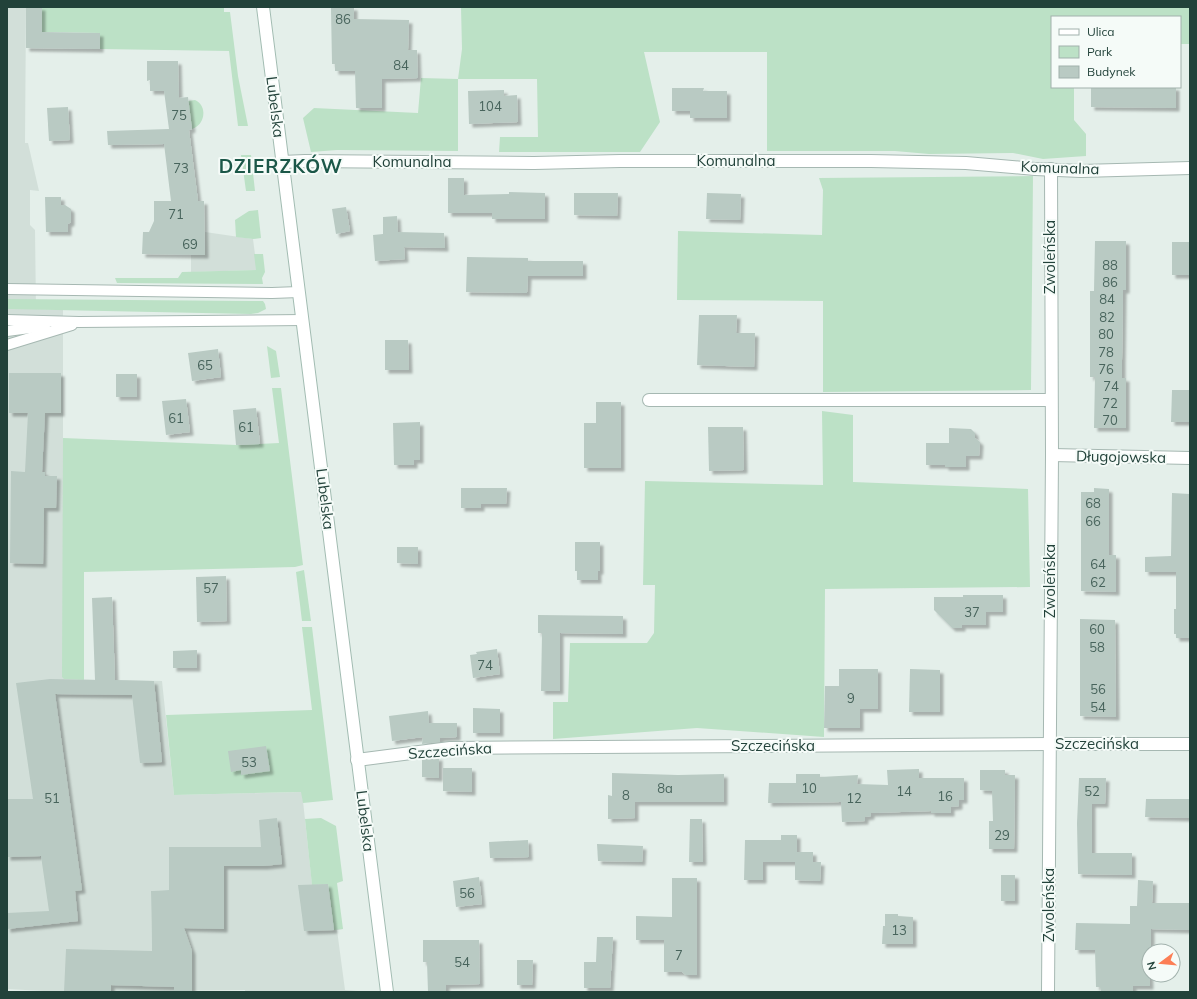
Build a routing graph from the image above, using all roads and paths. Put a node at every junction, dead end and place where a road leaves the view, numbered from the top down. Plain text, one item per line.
1 (263, 7) edge
2 (282, 162) junction
3 (1190, 168) edge
4 (1050, 169) junction
5 (7, 289) edge
6 (299, 292) junction
7 (7, 320) edge
8 (303, 320) junction
9 (79, 322) junction
10 (7, 331) edge
11 (7, 345) edge
12 (649, 400) dead end
13 (1050, 400) junction
14 (1052, 455) junction
15 (1190, 458) edge
16 (1049, 744) junction
17 (1190, 744) edge
18 (357, 760) junction
19 (387, 992) edge
20 (1048, 992) edge

1 - 2 street, Lubelska
2 - 4 street, Komunalna
2 - 6 street, Lubelska
3 - 4 street, Komunalna
4 - 13 street, Zwoleńska
5 - 6 lane
6 - 8 street, Lubelska
7 - 9 lane
8 - 9 lane
8 - 18 street, Lubelska
9 - 10 lane
9 - 11 lane
12 - 13 street
13 - 14 street, Zwoleńska
14 - 15 street, Długojowska
14 - 16 street, Zwoleńska
16 - 17 street, Szczecińska
16 - 18 street, Szczecińska
16 - 20 street, Zwoleńska
18 - 19 street, Lubelska

